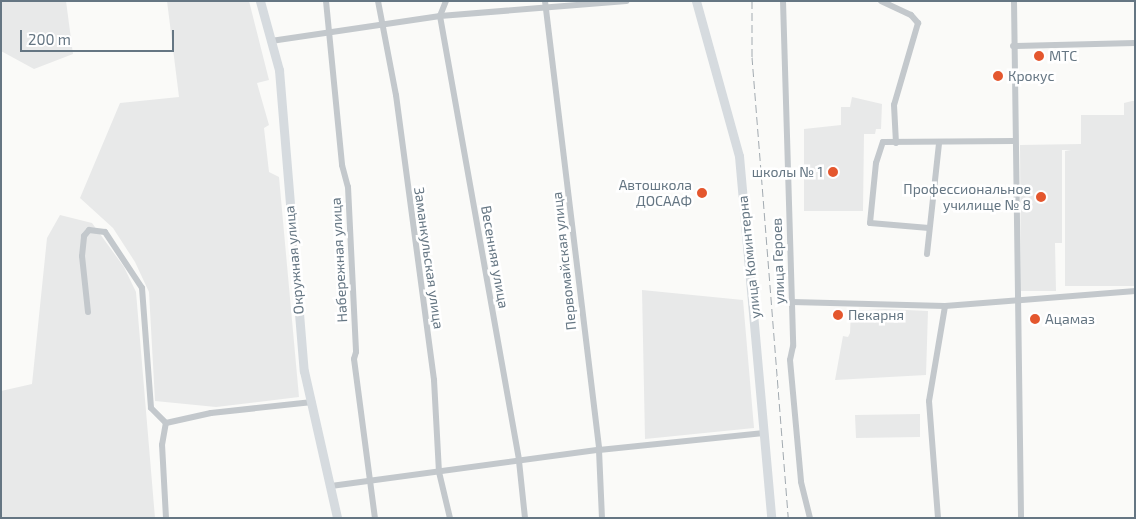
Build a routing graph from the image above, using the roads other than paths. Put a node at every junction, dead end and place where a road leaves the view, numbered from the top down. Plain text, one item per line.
1 (260, 1) edge
2 (326, 1) edge
3 (378, 1) edge
4 (446, 1) edge
5 (626, 1) edge
6 (696, 1) edge
7 (783, 1) edge
8 (881, 1) edge
9 (1014, 1) edge
10 (546, 3) edge
11 (440, 16) junction
12 (383, 23) junction
13 (328, 32) junction
14 (271, 42) junction
15 (1135, 43) edge
16 (1013, 46) junction
17 (1014, 141) junction
18 (896, 143) junction
19 (939, 143) junction
20 (929, 228) junction
21 (927, 254) dead end
22 (1135, 291) edge
23 (792, 302) junction
24 (1016, 302) junction
25 (945, 306) junction
26 (88, 312) dead end
27 (312, 402) junction
28 (166, 423) junction
29 (764, 433) junction
30 (599, 450) junction
31 (518, 461) junction
32 (439, 472) junction
33 (370, 481) junction
34 (331, 486) junction
35 (166, 518) edge
36 (337, 518) edge
37 (374, 518) edge
38 (450, 518) edge
39 (525, 518) edge
40 (602, 518) edge
41 (772, 518) edge
42 (810, 518) edge
43 (938, 518) edge
44 (1020, 518) edge

1 - 14 street, Окружная улица
2 - 13 street, Набережная улица
3 - 12 street, Заманкульская улица
4 - 11 street
5 - 10 street
6 - 29 street, улица Коминтерна
7 - 23 street, улица Героев
8 - 18 street
9 - 16 street
10 - 11 street
10 - 30 street, Первомайская улица
11 - 12 street
11 - 31 street, Весенняя улица
12 - 13 street
12 - 32 street, Заманкульская улица
13 - 14 street
13 - 33 street, Набережная улица
14 - 27 street, Окружная улица
15 - 16 street
16 - 17 street
17 - 19 street
17 - 24 street
18 - 19 street
18 - 20 street
19 - 20 street
20 - 21 street
22 - 24 street
23 - 25 street
23 - 42 street, улица Героев
24 - 25 street
24 - 44 street
25 - 43 street
26 - 28 street
27 - 28 street
27 - 34 street, Окружная улица
28 - 35 street
29 - 30 street
29 - 41 street, улица Коминтерна
30 - 31 street
30 - 40 street, Первомайская улица
31 - 32 street
31 - 39 street, Весенняя улица
32 - 33 street
32 - 38 street, Заманкульская улица
33 - 34 street
33 - 37 street, Набережная улица
34 - 36 street, Окружная улица

